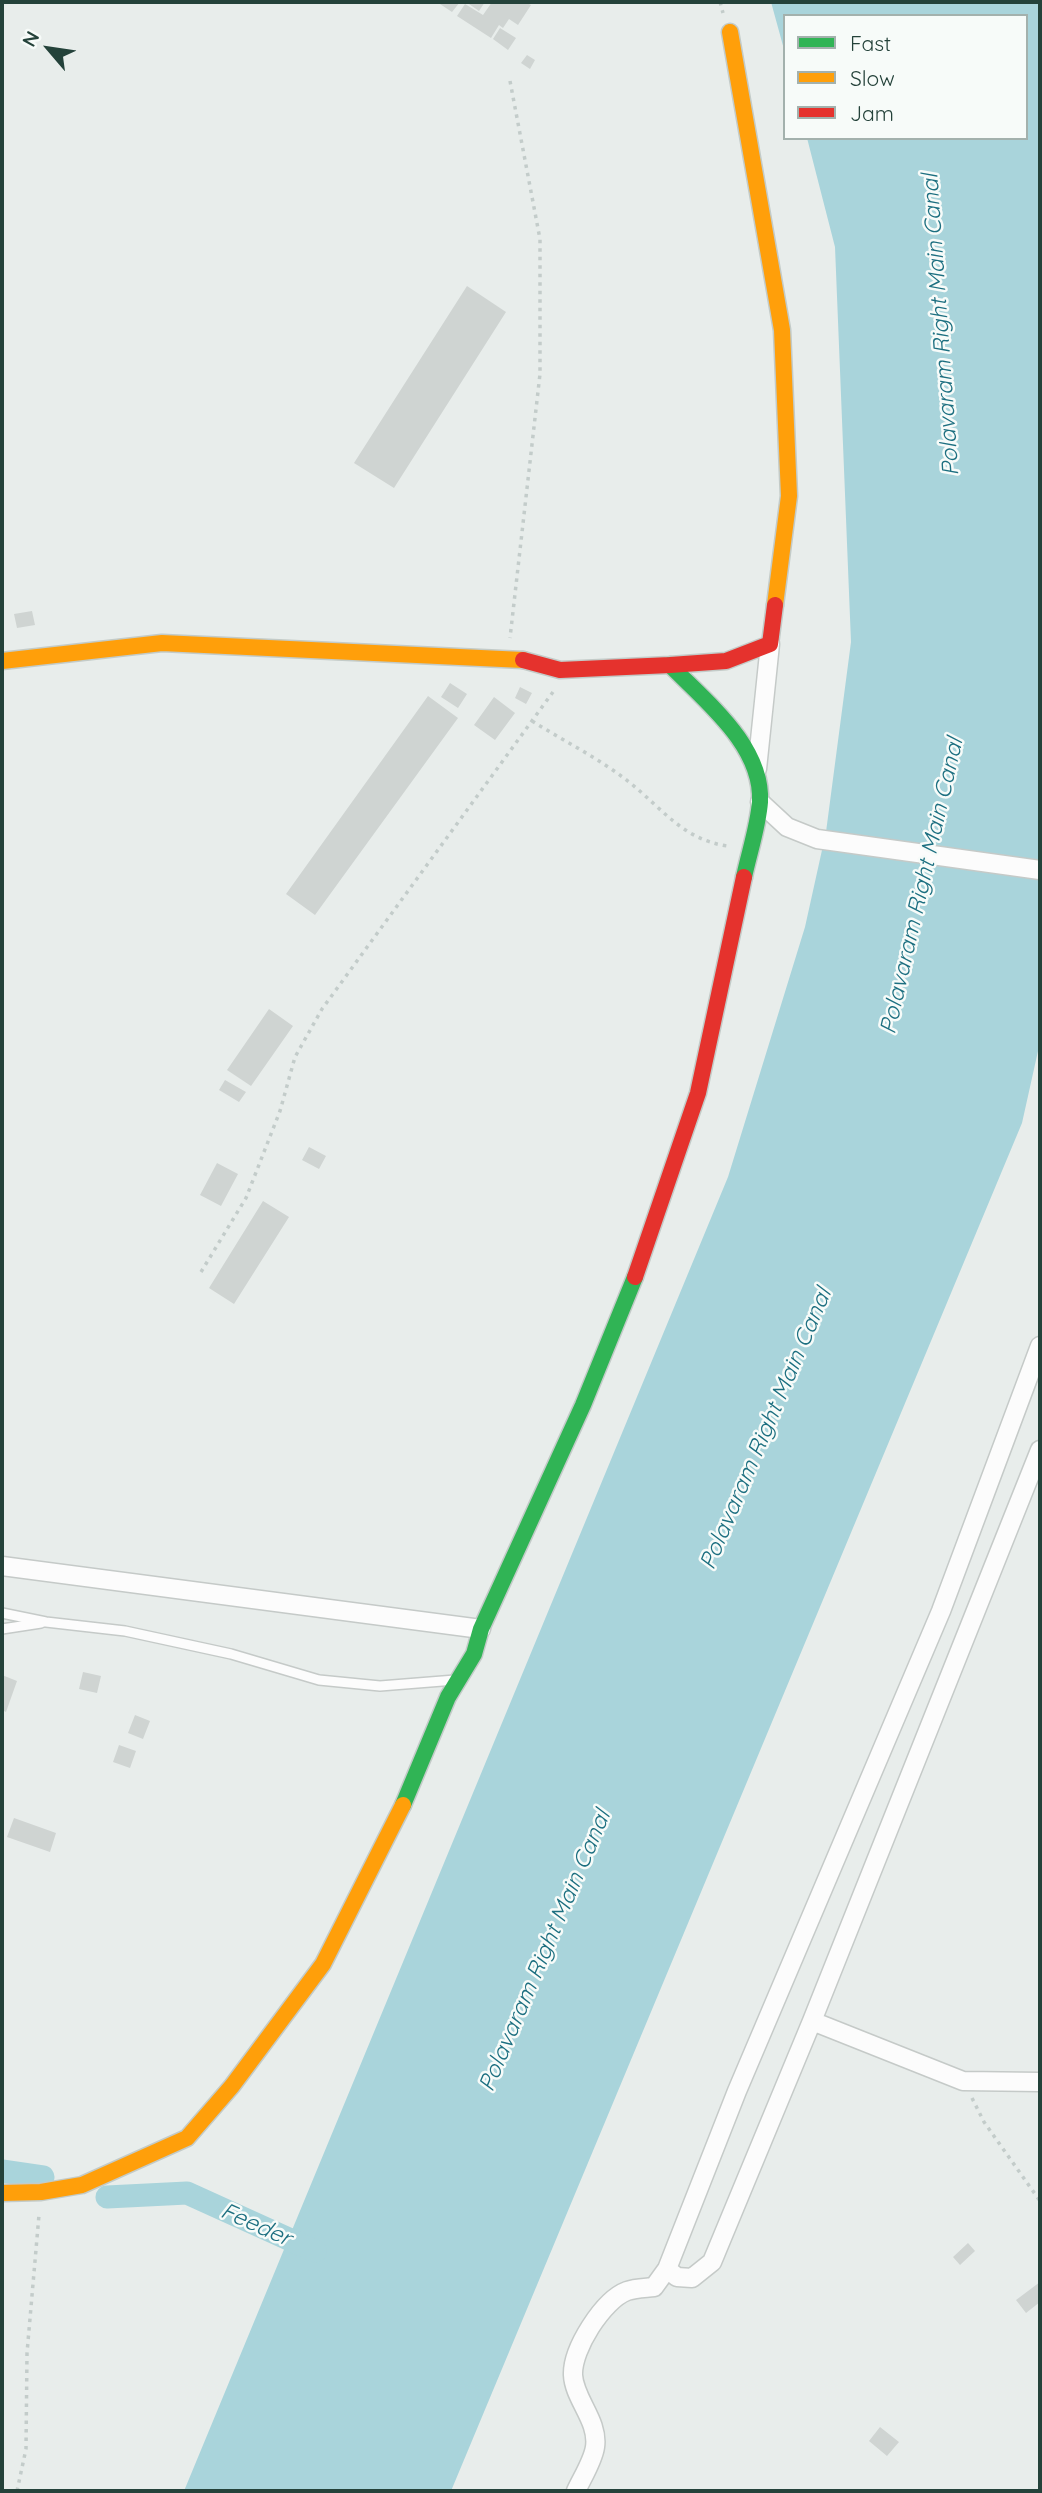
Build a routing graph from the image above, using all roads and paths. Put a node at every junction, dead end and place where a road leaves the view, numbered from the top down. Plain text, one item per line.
1 (730, 32) dead end
2 (510, 81) dead end
3 (770, 644) junction
4 (2, 661) edge
5 (508, 661) junction
6 (670, 665) junction
7 (560, 670) junction
8 (532, 721) junction
9 (757, 769) junction
10 (760, 802) junction
11 (750, 849) junction
12 (1040, 870) edge
13 (201, 1272) dead end
14 (1040, 1346) edge
15 (1040, 1450) edge
16 (2, 1566) edge
17 (2, 1613) edge
18 (46, 1622) junction
19 (2, 1629) edge
20 (481, 1629) junction
21 (460, 1679) junction
22 (812, 2021) junction
23 (963, 2081) junction
24 (1040, 2082) edge
25 (41, 2192) junction
26 (2, 2193) edge
27 (1040, 2202) edge
28 (667, 2269) junction
29 (17, 2491) edge
30 (576, 2491) edge

1 - 3 street
2 - 5 path
3 - 6 street
3 - 9 street
4 - 5 street
5 - 7 street
6 - 7 street
6 - 9 street
7 - 8 path
8 - 11 path
8 - 13 path
9 - 10 street
10 - 11 street
10 - 12 street
11 - 20 street
14 - 28 street
15 - 22 street
16 - 20 street
17 - 18 lane
18 - 19 lane
18 - 21 lane
20 - 21 street
21 - 25 street
22 - 23 street
22 - 28 street
23 - 24 street
23 - 27 path
25 - 26 street
25 - 29 path
28 - 30 street

